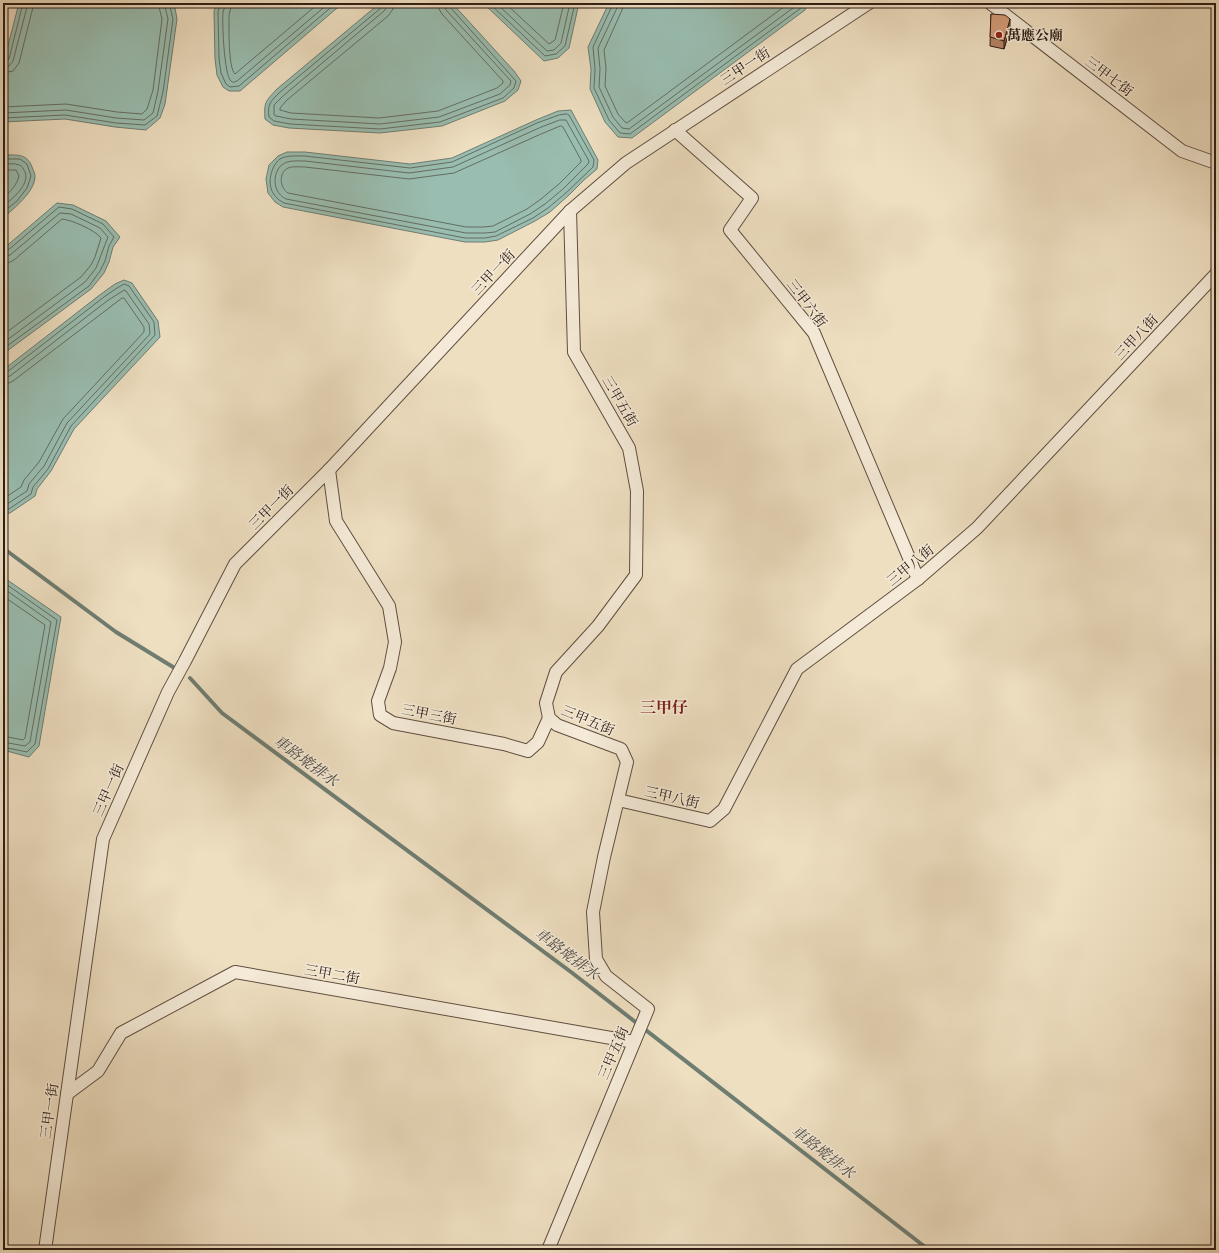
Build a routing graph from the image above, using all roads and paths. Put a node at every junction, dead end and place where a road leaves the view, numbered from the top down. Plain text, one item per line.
1 (869, 3) edge
2 (990, 3) edge
3 (675, 130) junction
4 (1216, 163) edge
5 (570, 211) junction
6 (1216, 274) edge
7 (329, 470) junction
8 (918, 579) junction
9 (549, 718) junction
10 (618, 800) junction
11 (634, 1042) junction
12 (66, 1094) junction
13 (45, 1250) edge
14 (548, 1250) edge

1 - 3 street, 三甲一街
2 - 4 street, 三甲七街
3 - 5 street, 三甲一街
3 - 8 street, 三甲六街
5 - 7 street, 三甲一街
5 - 9 street, 三甲五街
6 - 8 street, 三甲八街
7 - 9 street, 三甲三街
7 - 12 street, 三甲一街
8 - 10 street, 三甲八街
9 - 10 street, 三甲五街
10 - 11 street, 三甲五街
11 - 12 street, 三甲二街
11 - 14 street, 三甲五街
12 - 13 street, 三甲一街

